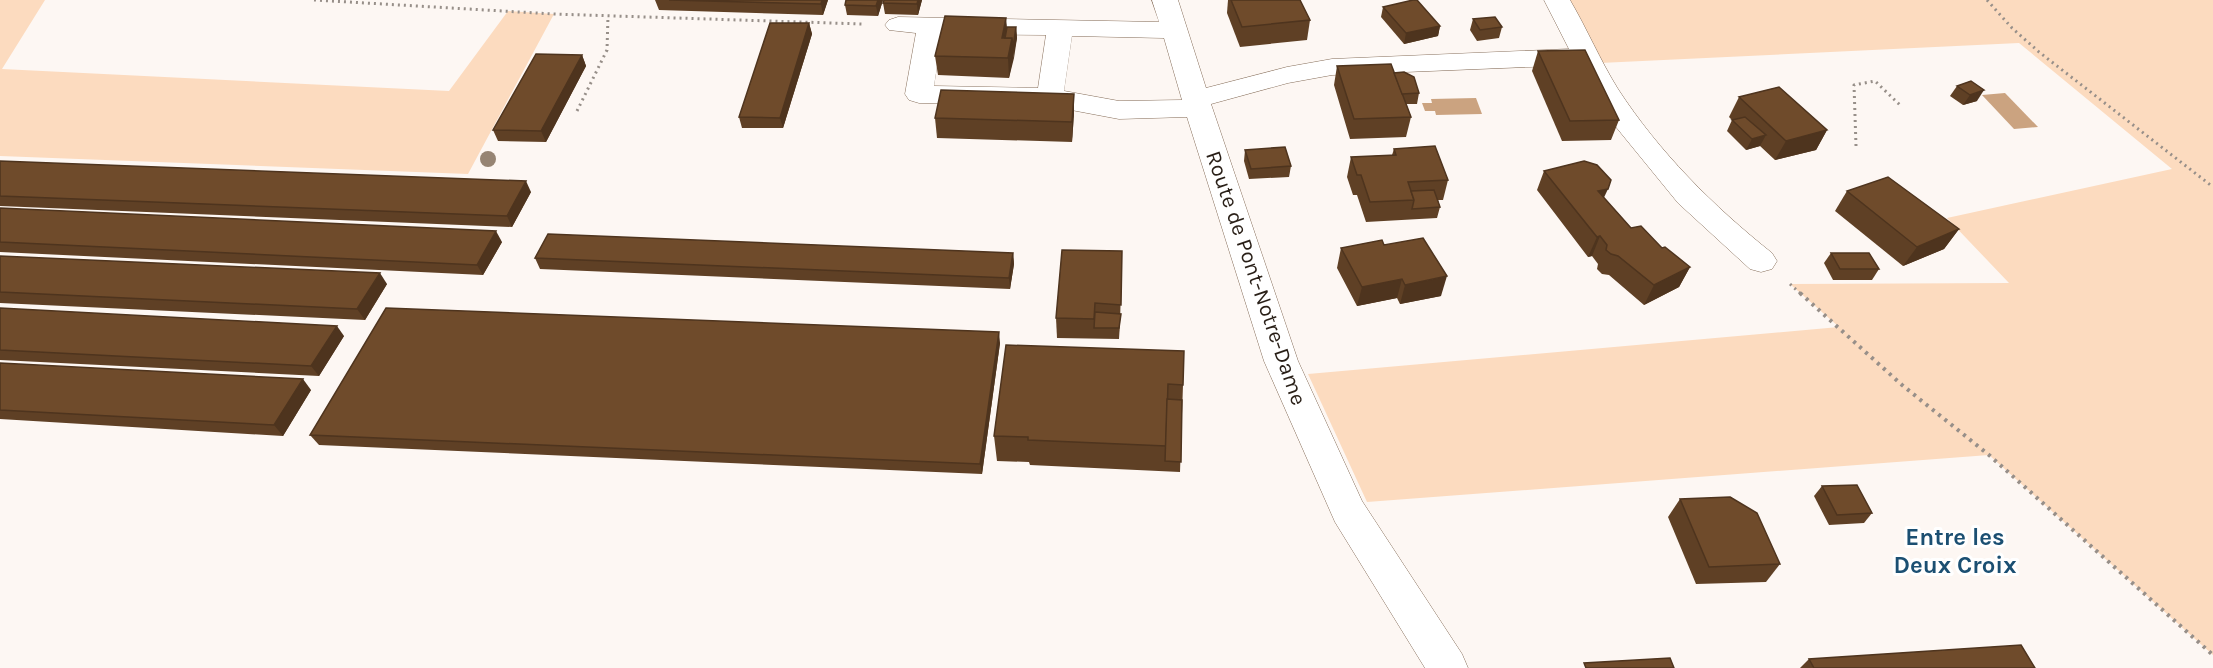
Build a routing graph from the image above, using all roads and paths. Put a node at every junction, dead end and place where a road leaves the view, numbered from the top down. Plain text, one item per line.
1 (314, 0) edge
2 (1557, 0) edge
3 (1987, 0) edge
4 (1169, 15) edge
5 (608, 16) junction
6 (898, 25) joint
7 (930, 26) junction
8 (1060, 28) junction
9 (1585, 56) junction
10 (1050, 97) junction
11 (1197, 104) junction
12 (1900, 106) dead end
13 (577, 111) dead end
14 (1856, 146) dead end
15 (2213, 187) edge
16 (1761, 261) dead end
17 (1816, 307) dead end
18 (2213, 655) edge
19 (1448, 668) edge

1 - 5 path
2 - 9 street
3 - 15 path
4 - 8 street
4 - 11 street, Route de Pont-Notre-Dame
5 - 6 path
5 - 13 path
6 - 7 street
7 - 8 street
7 - 10 street
8 - 10 street
9 - 11 street
9 - 16 street
10 - 11 street
11 - 19 street, Route de Pont-Notre-Dame
12 - 14 path
17 - 18 path

